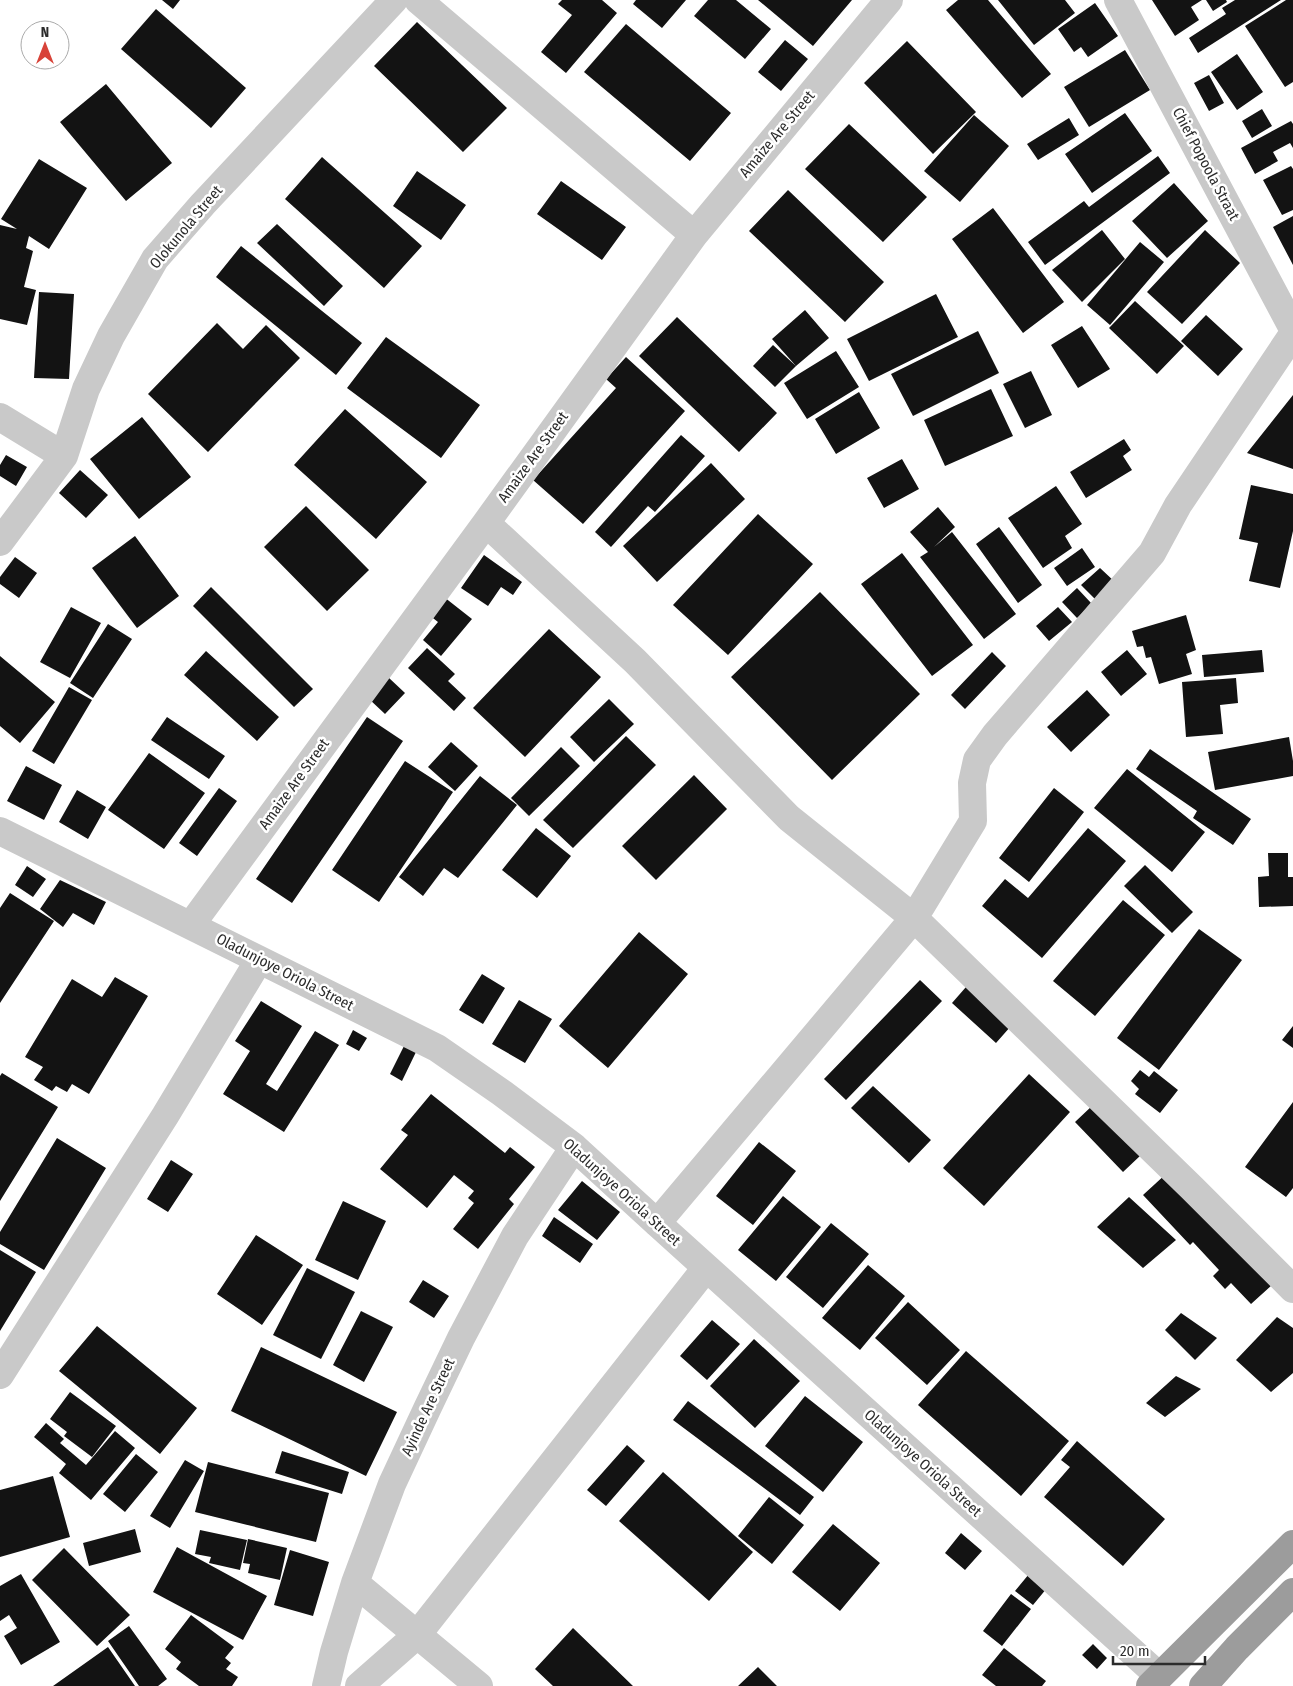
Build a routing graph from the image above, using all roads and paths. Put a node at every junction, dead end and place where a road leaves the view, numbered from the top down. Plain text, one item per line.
1 (394, 0) edge
2 (418, 0) edge
3 (889, 0) edge
4 (1118, 0) edge
5 (694, 235) junction
6 (1293, 329) edge
7 (1293, 334) edge
8 (0, 417) edge
9 (64, 456) junction
10 (486, 523) junction
11 (0, 542) edge
12 (0, 831) edge
13 (914, 918) junction
14 (191, 925) junction
15 (259, 960) junction
16 (574, 1147) junction
17 (657, 1223) junction
18 (706, 1268) junction
19 (1293, 1289) edge
20 (0, 1375) edge
21 (1293, 1544) edge
22 (355, 1583) junction
23 (1293, 1592) edge
24 (418, 1635) junction
25 (1155, 1681) edge
26 (326, 1686) edge
27 (360, 1686) edge
28 (478, 1686) edge
29 (1203, 1686) edge

1 - 9 street, Olokunola Street
2 - 5 street
3 - 5 street, Amaize Are Street
4 - 6 street, Chief Popoola Straat
5 - 10 street, Amaize Are Street
7 - 13 street
8 - 9 street
9 - 11 street, Olokunola Street
10 - 13 street
10 - 14 street, Amaize Are Street
12 - 14 street, Oladunjoye Oriola Street
13 - 17 street
13 - 19 street
14 - 15 street, Oladunjoye Oriola Street
15 - 16 street, Oladunjoye Oriola Street
15 - 20 street
16 - 17 street, Oladunjoye Oriola Street
16 - 22 street, Ayinde Are Street
17 - 18 street, Oladunjoye Oriola Street
18 - 24 street
18 - 25 street, Oladunjoye Oriola Street
21 - 25 highway
22 - 24 street
22 - 26 street, Ayinde Are Street
23 - 29 highway
24 - 27 street
24 - 28 street

